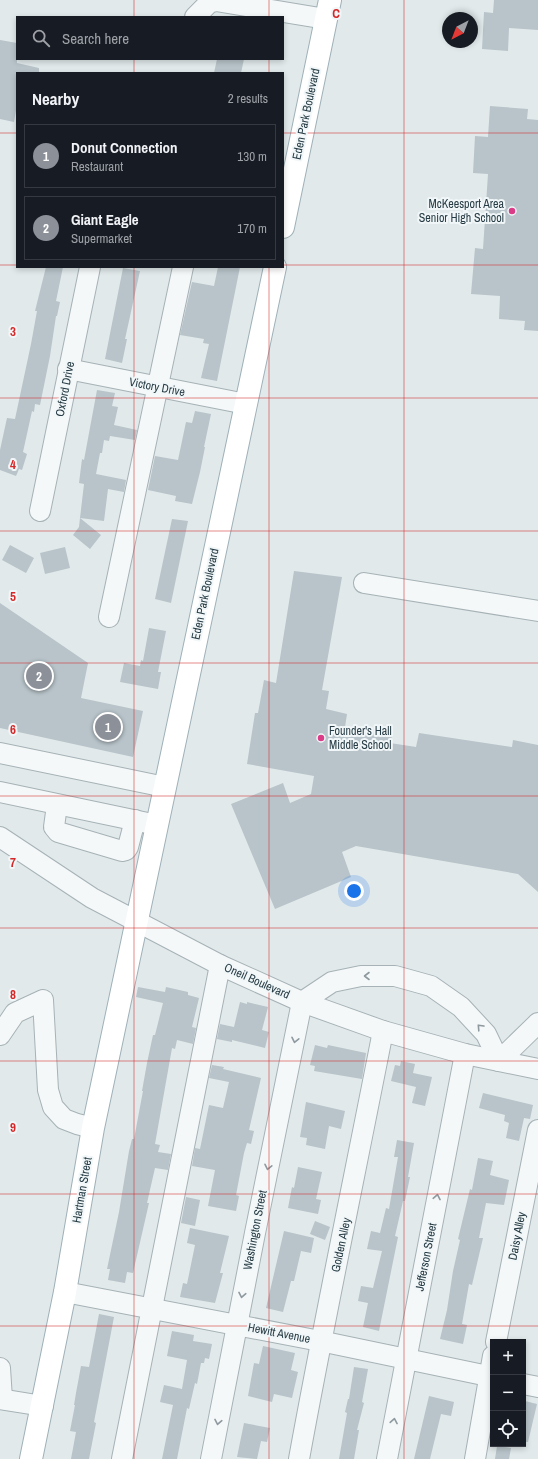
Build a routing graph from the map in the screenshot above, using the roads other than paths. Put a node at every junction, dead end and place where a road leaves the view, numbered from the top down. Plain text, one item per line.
1 (328, 10) edge
2 (196, 16) edge
3 (284, 222) edge
4 (90, 268) edge
5 (183, 268) edge
6 (275, 268) edge
7 (68, 370) junction
8 (157, 387) junction
9 (246, 404) junction
10 (40, 511) dead end
11 (364, 582) dead end
12 (538, 611) edge
13 (109, 617) dead end
14 (0, 753) edge
15 (165, 787) junction
16 (0, 792) edge
17 (57, 804) junction
18 (135, 820) junction
19 (157, 825) junction
20 (0, 837) edge
21 (136, 921) junction
22 (220, 965) junction
23 (302, 1002) junction
24 (538, 1023) edge
25 (383, 1031) junction
26 (0, 1035) edge
27 (466, 1054) junction
28 (499, 1061) junction
29 (538, 1069) edge
30 (93, 1128) junction
31 (538, 1130) edge
32 (65, 1292) junction
33 (152, 1309) junction
34 (236, 1325) junction
35 (497, 1339) edge
36 (320, 1341) junction
37 (406, 1359) junction
38 (0, 1368) edge
39 (490, 1377) edge
40 (490, 1382) edge
41 (526, 1385) edge
42 (538, 1387) edge
43 (1, 1399) edge
44 (43, 1406) junction
45 (31, 1459) edge
46 (122, 1459) edge
47 (211, 1459) edge
48 (299, 1459) edge
49 (387, 1459) edge
50 (475, 1459) edge

1 - 2 street
1 - 3 main road, Eden Park Boulevard
4 - 7 street, Oxford Drive
5 - 8 street
6 - 9 main road, Eden Park Boulevard
7 - 8 street, Victory Drive
7 - 10 street, Oxford Drive
8 - 9 street, Victory Drive
8 - 13 street
9 - 15 main road, Eden Park Boulevard
11 - 12 street
14 - 15 street
15 - 19 main road, Eden Park Boulevard
16 - 17 street
17 - 18 street
17 - 18 street
18 - 19 street
19 - 21 main road, Eden Park Boulevard
20 - 21 street, Oneil Boulevard
21 - 22 street, Oneil Boulevard
21 - 30 main road, Hartman Street
22 - 23 street, Oneil Boulevard
22 - 33 street
23 - 25 street, Oneil Boulevard
28 -> 23 street
23 -> 34 street, Washington Street
24 - 28 street
25 - 27 street, Oneil Boulevard
25 - 36 street, Golden Alley
26 - 30 street
27 - 28 street, Oneil Boulevard
37 -> 27 street, Jefferson Street
28 - 29 street, Oneil Boulevard
30 - 32 main road, Hartman Street
31 - 35 street, Daisy Alley
32 - 33 street, Hewitt Avenue
32 - 44 main road, Hartman Street
33 - 34 street, Hewitt Avenue
33 - 46 street
34 - 36 street, Hewitt Avenue
34 -> 47 street, Washington Street
36 - 37 street, Hewitt Avenue
36 - 48 street, Golden Alley
37 - 39 street, Hewitt Avenue
49 -> 37 street, Jefferson Street
38 - 43 street
40 - 50 street
41 - 42 street
43 - 44 street
44 - 45 main road, Hartman Street

